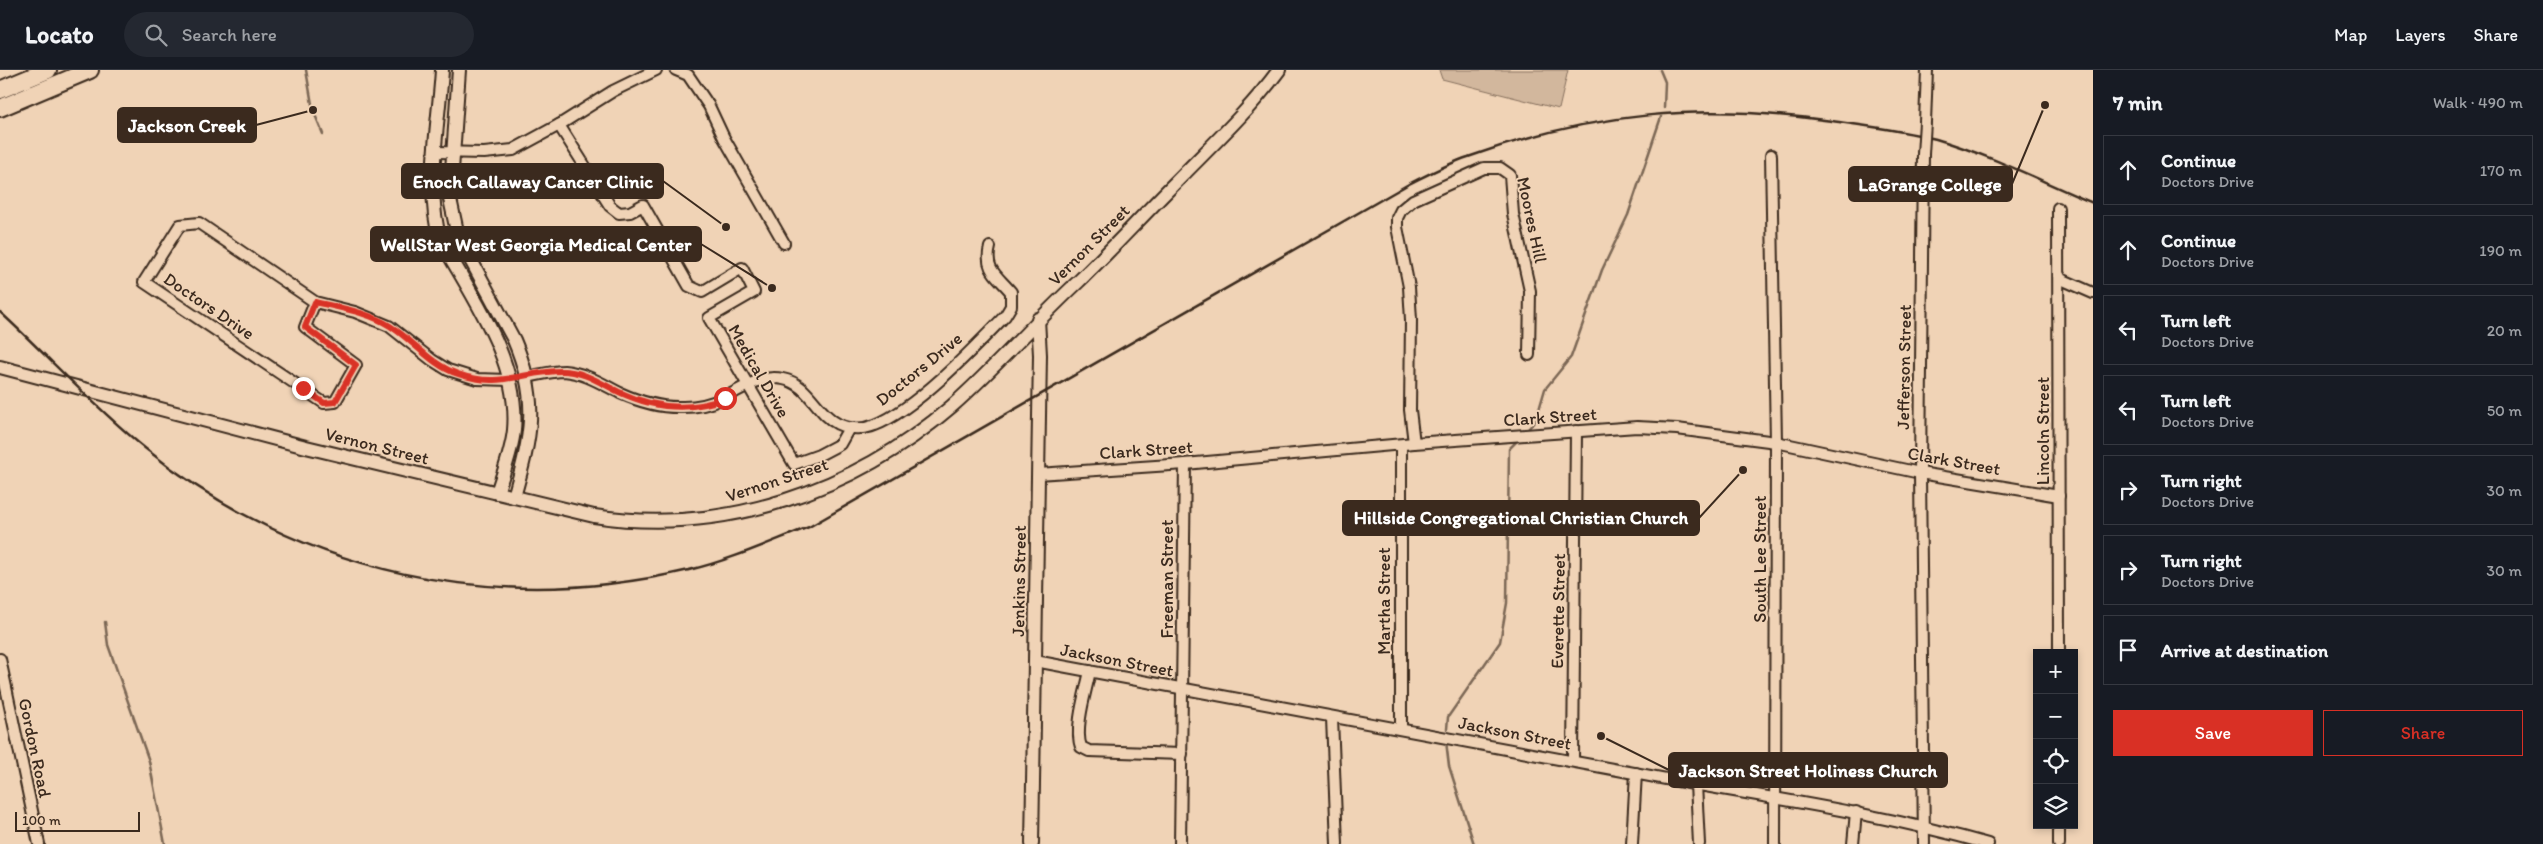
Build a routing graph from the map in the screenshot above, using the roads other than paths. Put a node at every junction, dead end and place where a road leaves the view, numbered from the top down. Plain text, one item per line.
1 (48, 70) edge
2 (90, 70) edge
3 (442, 70) edge
4 (459, 70) edge
5 (656, 70) edge
6 (676, 70) edge
7 (1279, 70) edge
8 (1928, 70) edge
9 (0, 90) edge
10 (0, 108) edge
11 (560, 126) junction
12 (436, 152) junction
13 (454, 153) junction
14 (1771, 155) dead end
15 (2058, 208) dead end
16 (784, 244) dead end
17 (990, 247) dead end
18 (2059, 275) junction
19 (2093, 293) edge
20 (315, 302) junction
21 (1038, 319) junction
22 (1529, 355) dead end
23 (0, 367) edge
24 (527, 377) junction
25 (509, 380) junction
26 (747, 385) junction
27 (850, 428) junction
28 (1576, 431) junction
29 (1414, 442) junction
30 (1776, 442) junction
31 (1401, 445) junction
32 (1185, 464) junction
33 (1920, 473) junction
34 (1038, 474) junction
35 (497, 493) junction
36 (2060, 496) junction
37 (514, 497) junction
38 (2059, 649) edge
39 (0, 659) edge
40 (1035, 661) junction
41 (1090, 671) junction
42 (1183, 689) junction
43 (1332, 718) junction
44 (1400, 728) junction
45 (1182, 754) junction
46 (1573, 760) junction
47 (1636, 774) junction
48 (1696, 784) junction
49 (1775, 797) junction
50 (1856, 812) junction
51 (1924, 826) junction
52 (2059, 829) edge
53 (38, 844) edge
54 (1032, 844) edge
55 (1180, 844) edge
56 (1337, 844) edge
57 (1632, 844) edge
58 (1699, 844) edge
59 (1775, 844) edge
60 (1853, 844) edge
61 (1924, 844) edge
62 (1988, 844) edge
63 (2059, 844) edge

1 - 9 main road
2 - 10 main road
3 - 12 street
4 - 13 street
5 - 11 street
6 - 16 street
7 - 21 street, Vernon Street
8 - 33 street, Jefferson Street, bridge
11 - 13 street
11 - 26 street, Medical Drive
12 - 13 street
12 - 25 street
13 - 24 street
14 - 30 street, South Lee Street
15 - 18 street, Lincoln Street
17 - 27 street, Doctors Drive
18 - 19 street
18 - 36 street, Lincoln Street
20 - 20 street, Doctors Drive
20 - 25 street, Doctors Drive
21 - 34 street, Jenkins Street
21 - 37 street, Vernon Street
22 - 29 street, Moores Hill
23 - 35 street, Vernon Street
24 - 25 street
24 - 26 street
24 - 37 street
25 - 35 street
26 - 27 street
26 - 27 street, Medical Drive
28 - 29 street, Clark Street
28 - 30 street, Clark Street
28 - 46 street, Everette Street
29 - 31 street, Clark Street
30 - 33 street, Clark Street
30 - 49 street, South Lee Street
31 - 32 street, Clark Street
31 - 44 street, Martha Street
32 - 34 street, Clark Street
32 - 42 street, Freeman Street
33 - 36 street, Clark Street
33 - 51 street, Jefferson Street
34 - 40 street, Jenkins Street
35 - 37 street, Vernon Street
36 - 38 street, Lincoln Street
39 - 53 street, Gordon Road
40 - 41 street, Jackson Street
40 - 54 street, Jenkins Street
41 - 42 street, Jackson Street
41 - 45 street
42 - 43 street, Jackson Street
42 - 45 street, Freeman Street
43 - 44 street, Jackson Street
43 - 56 street
44 - 46 street, Jackson Street
45 - 55 street, Freeman Street
46 - 47 street, Jackson Street
47 - 48 street, Jackson Street
47 - 57 street
48 - 49 street, Jackson Street
48 - 58 street
49 - 50 street, Jackson Street
49 - 59 street, South Lee Street
50 - 51 street, Jackson Street
50 - 60 street
51 - 61 street, Jefferson Street
51 - 62 street, Jackson Street
52 - 63 street

